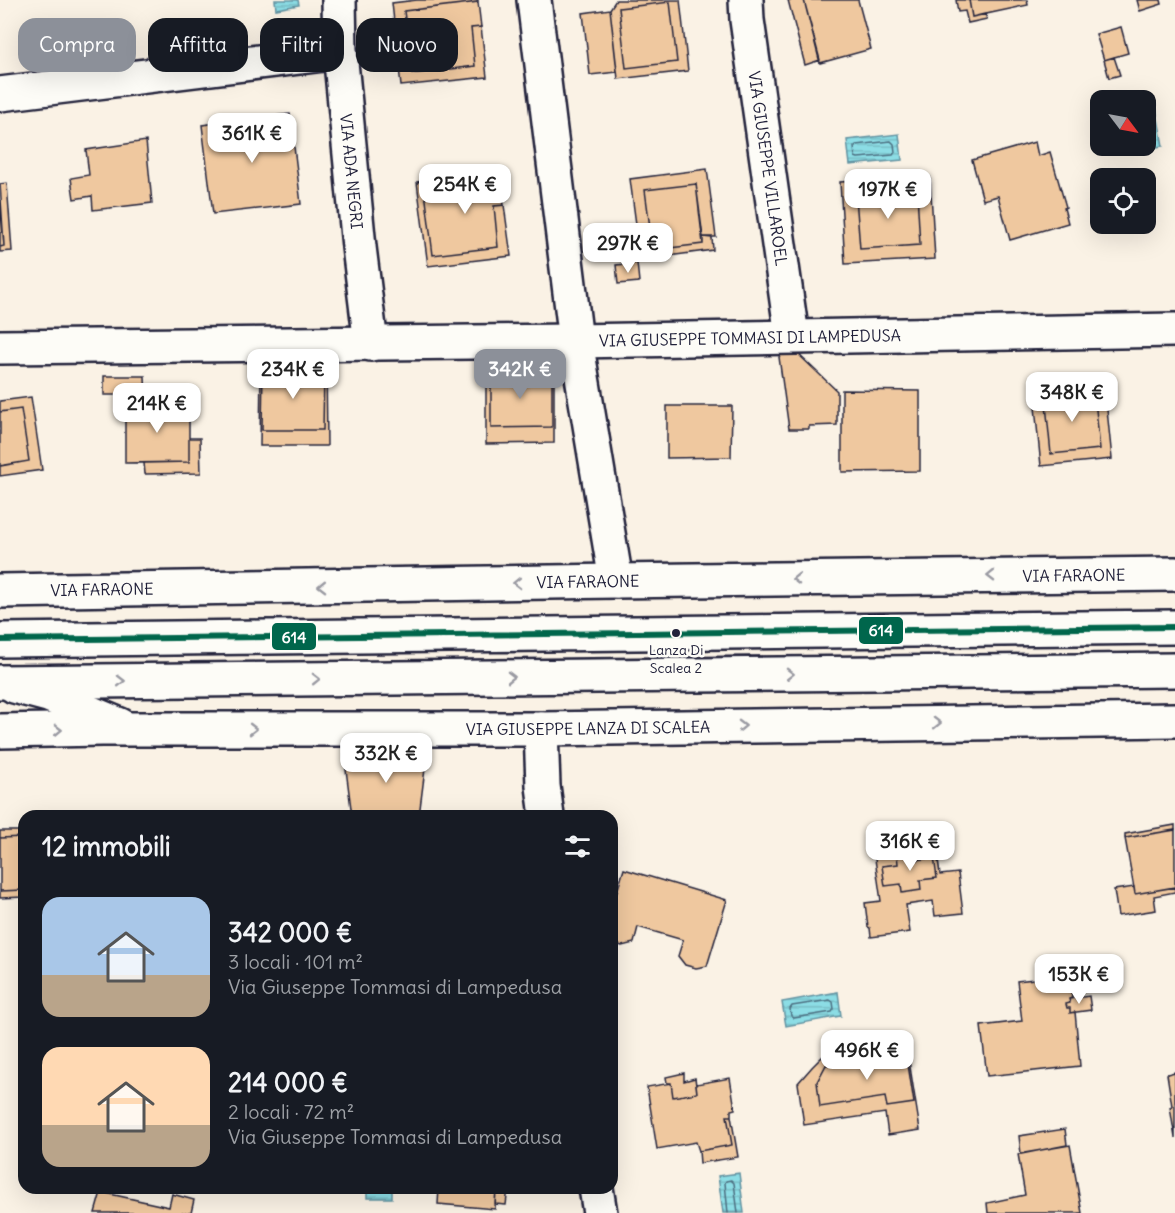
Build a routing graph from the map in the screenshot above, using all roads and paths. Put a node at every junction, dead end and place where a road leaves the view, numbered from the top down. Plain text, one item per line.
1 (339, 0) edge
2 (534, 0) edge
3 (746, 0) edge
4 (339, 18) edge
5 (260, 62) edge
6 (342, 72) edge
7 (0, 94) edge
8 (1175, 330) edge
9 (792, 336) junction
10 (576, 341) junction
11 (371, 344) junction
12 (0, 347) edge
13 (1175, 574) edge
14 (616, 581) junction
15 (0, 591) edge
16 (1175, 627) edge
17 (0, 640) edge
18 (1175, 670) edge
19 (0, 683) edge
20 (1175, 720) edge
21 (147, 729) junction
22 (541, 729) junction
23 (0, 731) edge
24 (546, 810) edge
25 (597, 1194) edge
26 (600, 1213) edge

1 - 4 street, VIA ADA NEGRI
2 - 10 street
3 - 9 street, VIA GIUSEPPE VILLAROEL
5 - 7 street
6 - 11 street, VIA ADA NEGRI
8 - 9 street, VIA GIUSEPPE TOMMASI DI LAMPEDUSA
9 - 10 street, VIA GIUSEPPE TOMMASI DI LAMPEDUSA
10 - 11 street, VIA GIUSEPPE TOMMASI DI LAMPEDUSA
10 - 14 street
11 - 12 street, VIA GIUSEPPE TOMMASI DI LAMPEDUSA
13 -> 14 street, VIA FARAONE
14 -> 15 street, VIA FARAONE
16 - 17 street
19 -> 18 street
19 - 21 street
22 -> 20 street, VIA GIUSEPPE LANZA DI SCALEA
21 -> 22 street, VIA GIUSEPPE LANZA DI SCALEA
23 -> 21 street, VIA GIUSEPPE LANZA DI SCALEA
22 - 24 street
25 - 26 street

